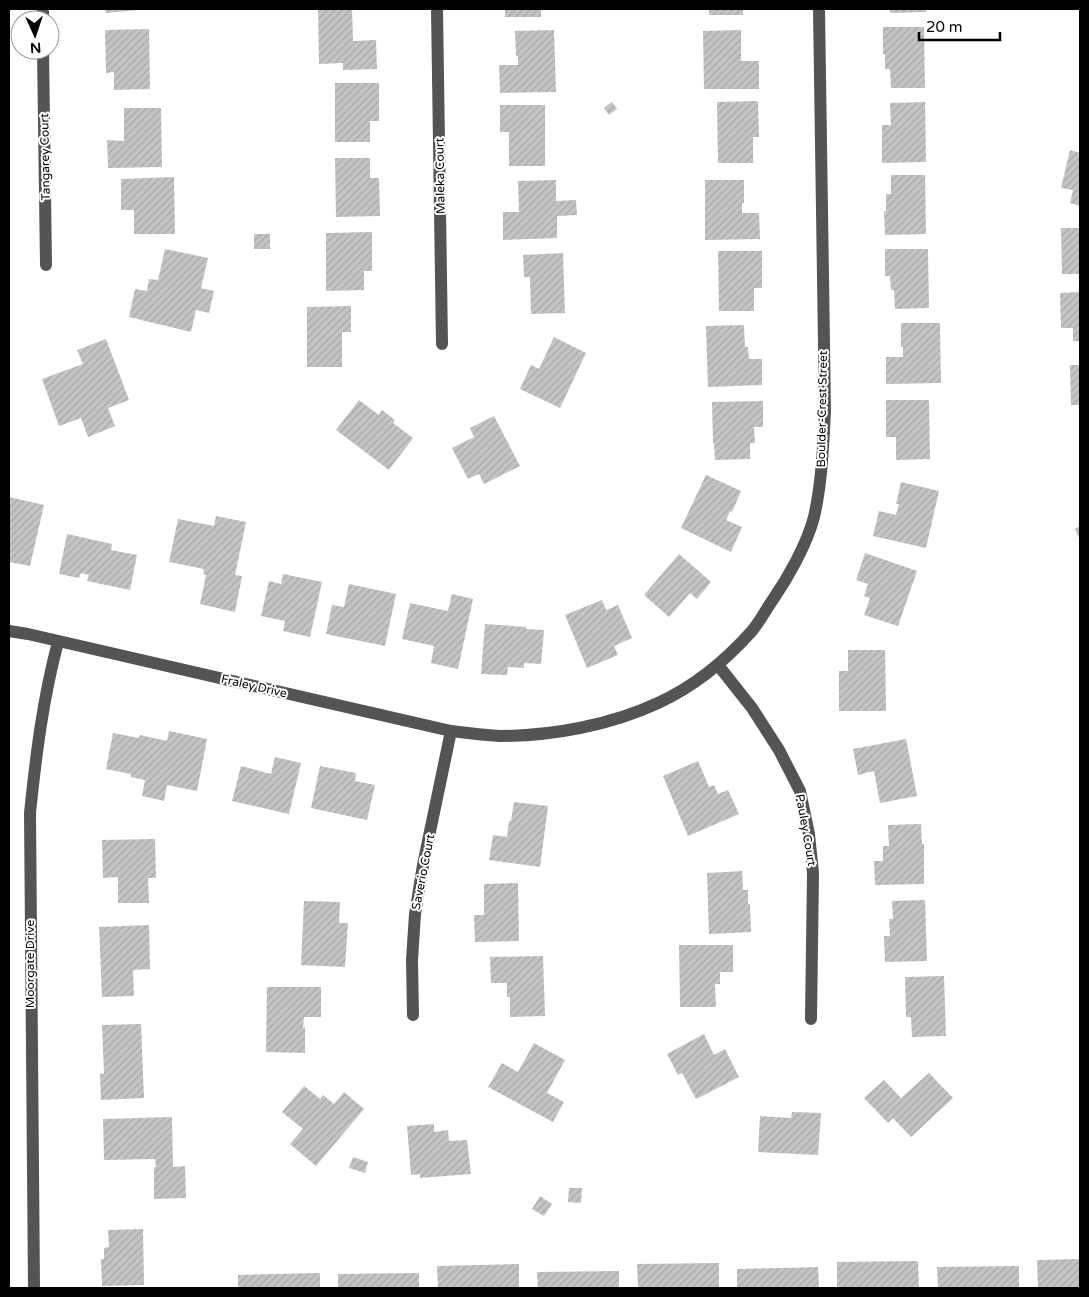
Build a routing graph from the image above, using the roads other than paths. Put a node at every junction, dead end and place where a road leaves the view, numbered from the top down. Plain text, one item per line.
1 (437, 9) edge
2 (819, 9) edge
3 (44, 60) edge
4 (46, 265) dead end
5 (442, 344) dead end
6 (9, 631) edge
7 (58, 642) junction
8 (718, 665) junction
9 (451, 731) junction
10 (500, 736) joint
11 (413, 1015) dead end
12 (811, 1019) dead end
13 (34, 1288) edge

1 - 5 street, Maleka Court
2 - 8 street, Boulder-Crest Street
3 - 4 street, Tangarey Court
6 - 7 street, Fraley Drive
7 - 9 street, Fraley Drive
7 - 13 street, Moorgate Drive
8 - 10 street, Boulder-Crest Street
8 - 12 street, Pauley Court
9 - 10 street, Fraley Drive
9 - 11 street, Saverio Court

